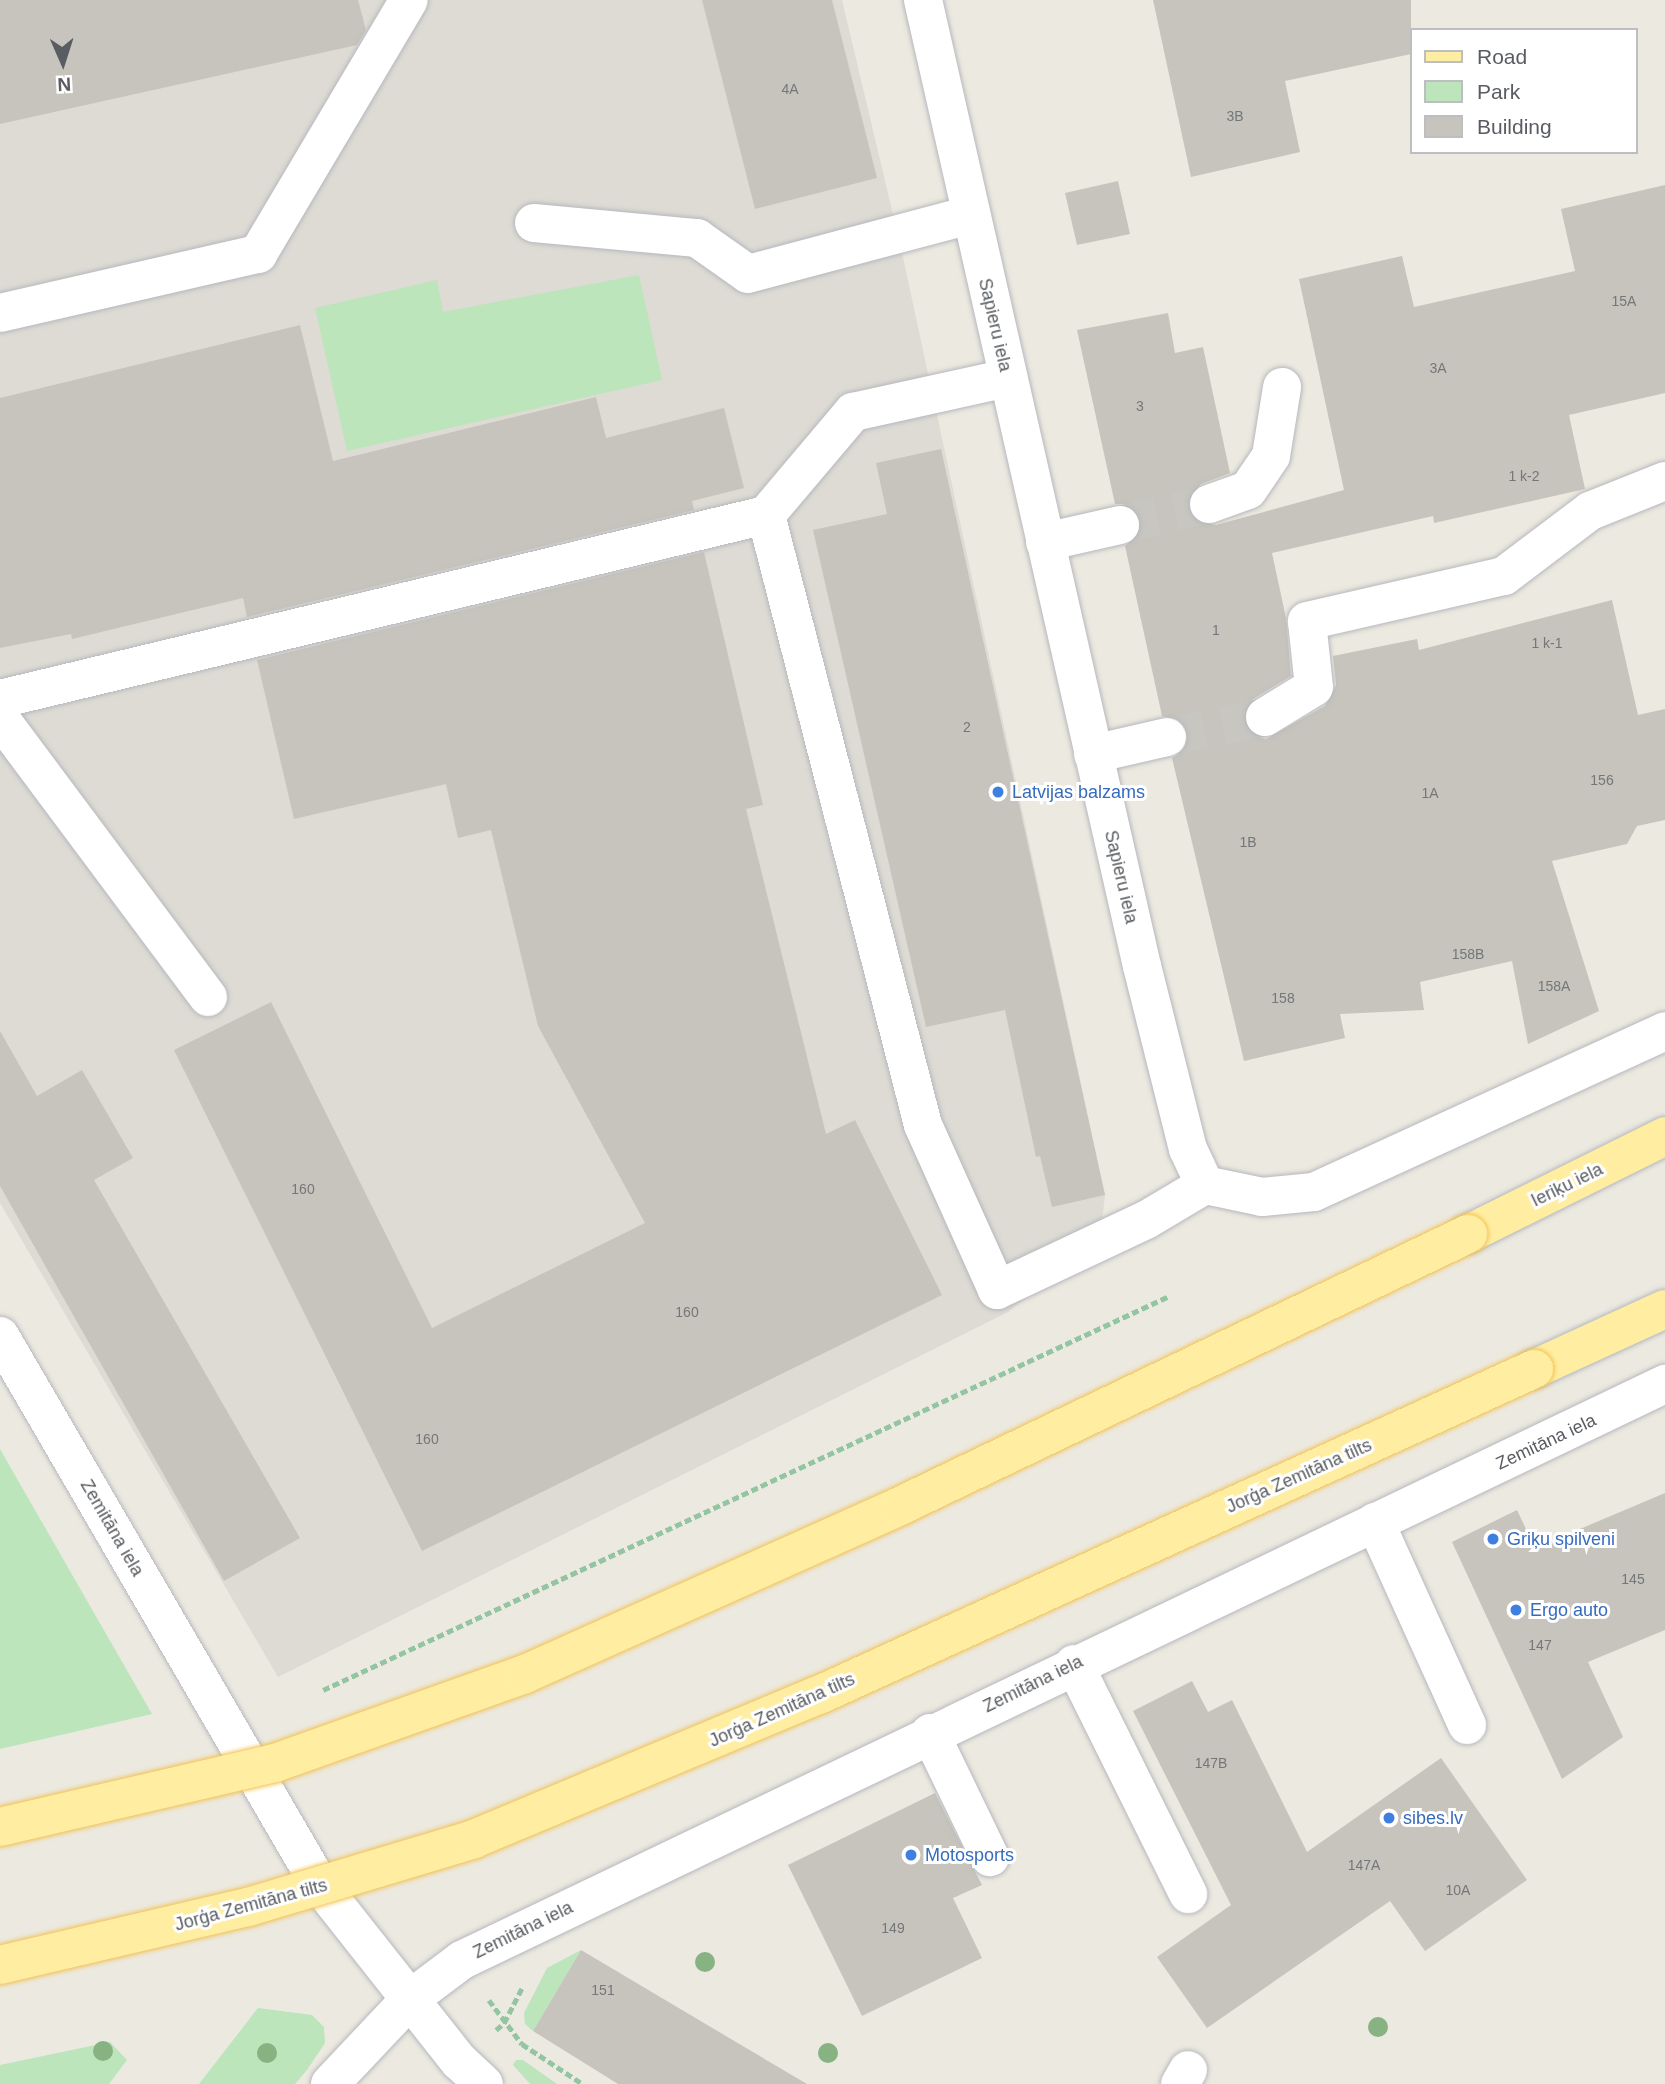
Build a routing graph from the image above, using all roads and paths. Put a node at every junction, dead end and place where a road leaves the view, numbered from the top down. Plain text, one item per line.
1 (409, 0) edge
2 (923, 0) edge
3 (970, 215) junction
4 (534, 223) dead end
5 (0, 313) edge
6 (1008, 379) junction
7 (1282, 387) dead end
8 (1665, 481) edge
9 (1209, 504) tunnel mouth
10 (766, 515) junction
11 (1120, 525) tunnel mouth
12 (1045, 541) junction
13 (0, 699) edge
14 (0, 718) edge
15 (1265, 718) tunnel mouth
16 (1167, 737) tunnel mouth
17 (1093, 754) junction
18 (208, 997) dead end
19 (1665, 1031) edge
20 (1665, 1136) edge
21 (1205, 1185) junction
22 (1169, 1296) dead end
23 (1665, 1309) edge
24 (0, 1336) edge
25 (1665, 1384) edge
26 (1375, 1522) junction
27 (1074, 1664) junction
28 (319, 1692) dead end
29 (1467, 1725) dead end
30 (930, 1734) junction
31 (0, 1827) edge
32 (990, 1857) dead end
33 (1188, 1894) dead end
34 (462, 1960) junction
35 (0, 1965) edge
36 (410, 1999) junction
37 (330, 2084) edge
38 (484, 2084) edge
39 (583, 2084) edge

1 - 5 street
2 - 3 street, Sapieru iela
3 - 4 street
3 - 6 street, Sapieru iela
6 - 10 street
6 - 12 street, Sapieru iela
7 - 9 street
8 - 15 street
10 - 13 street
10 - 21 street
11 - 12 street
12 - 17 street, Sapieru iela
14 - 18 street
16 - 17 street
17 - 21 street, Sapieru iela
19 - 21 street
20 - 31 main road, Ieriķu iela, bridge
22 - 28 path
23 - 35 main road, Jorģa Zemitāna tilts, bridge
24 - 36 street, Zemitāna iela
25 - 26 street, Zemitāna iela
26 - 27 street, Zemitāna iela
26 - 29 street
27 - 30 street, Zemitāna iela
27 - 33 street
30 - 32 street
30 - 34 street, Zemitāna iela
34 - 36 street, Zemitāna iela
34 - 39 path
36 - 37 street
36 - 38 street, Zemitāna iela

